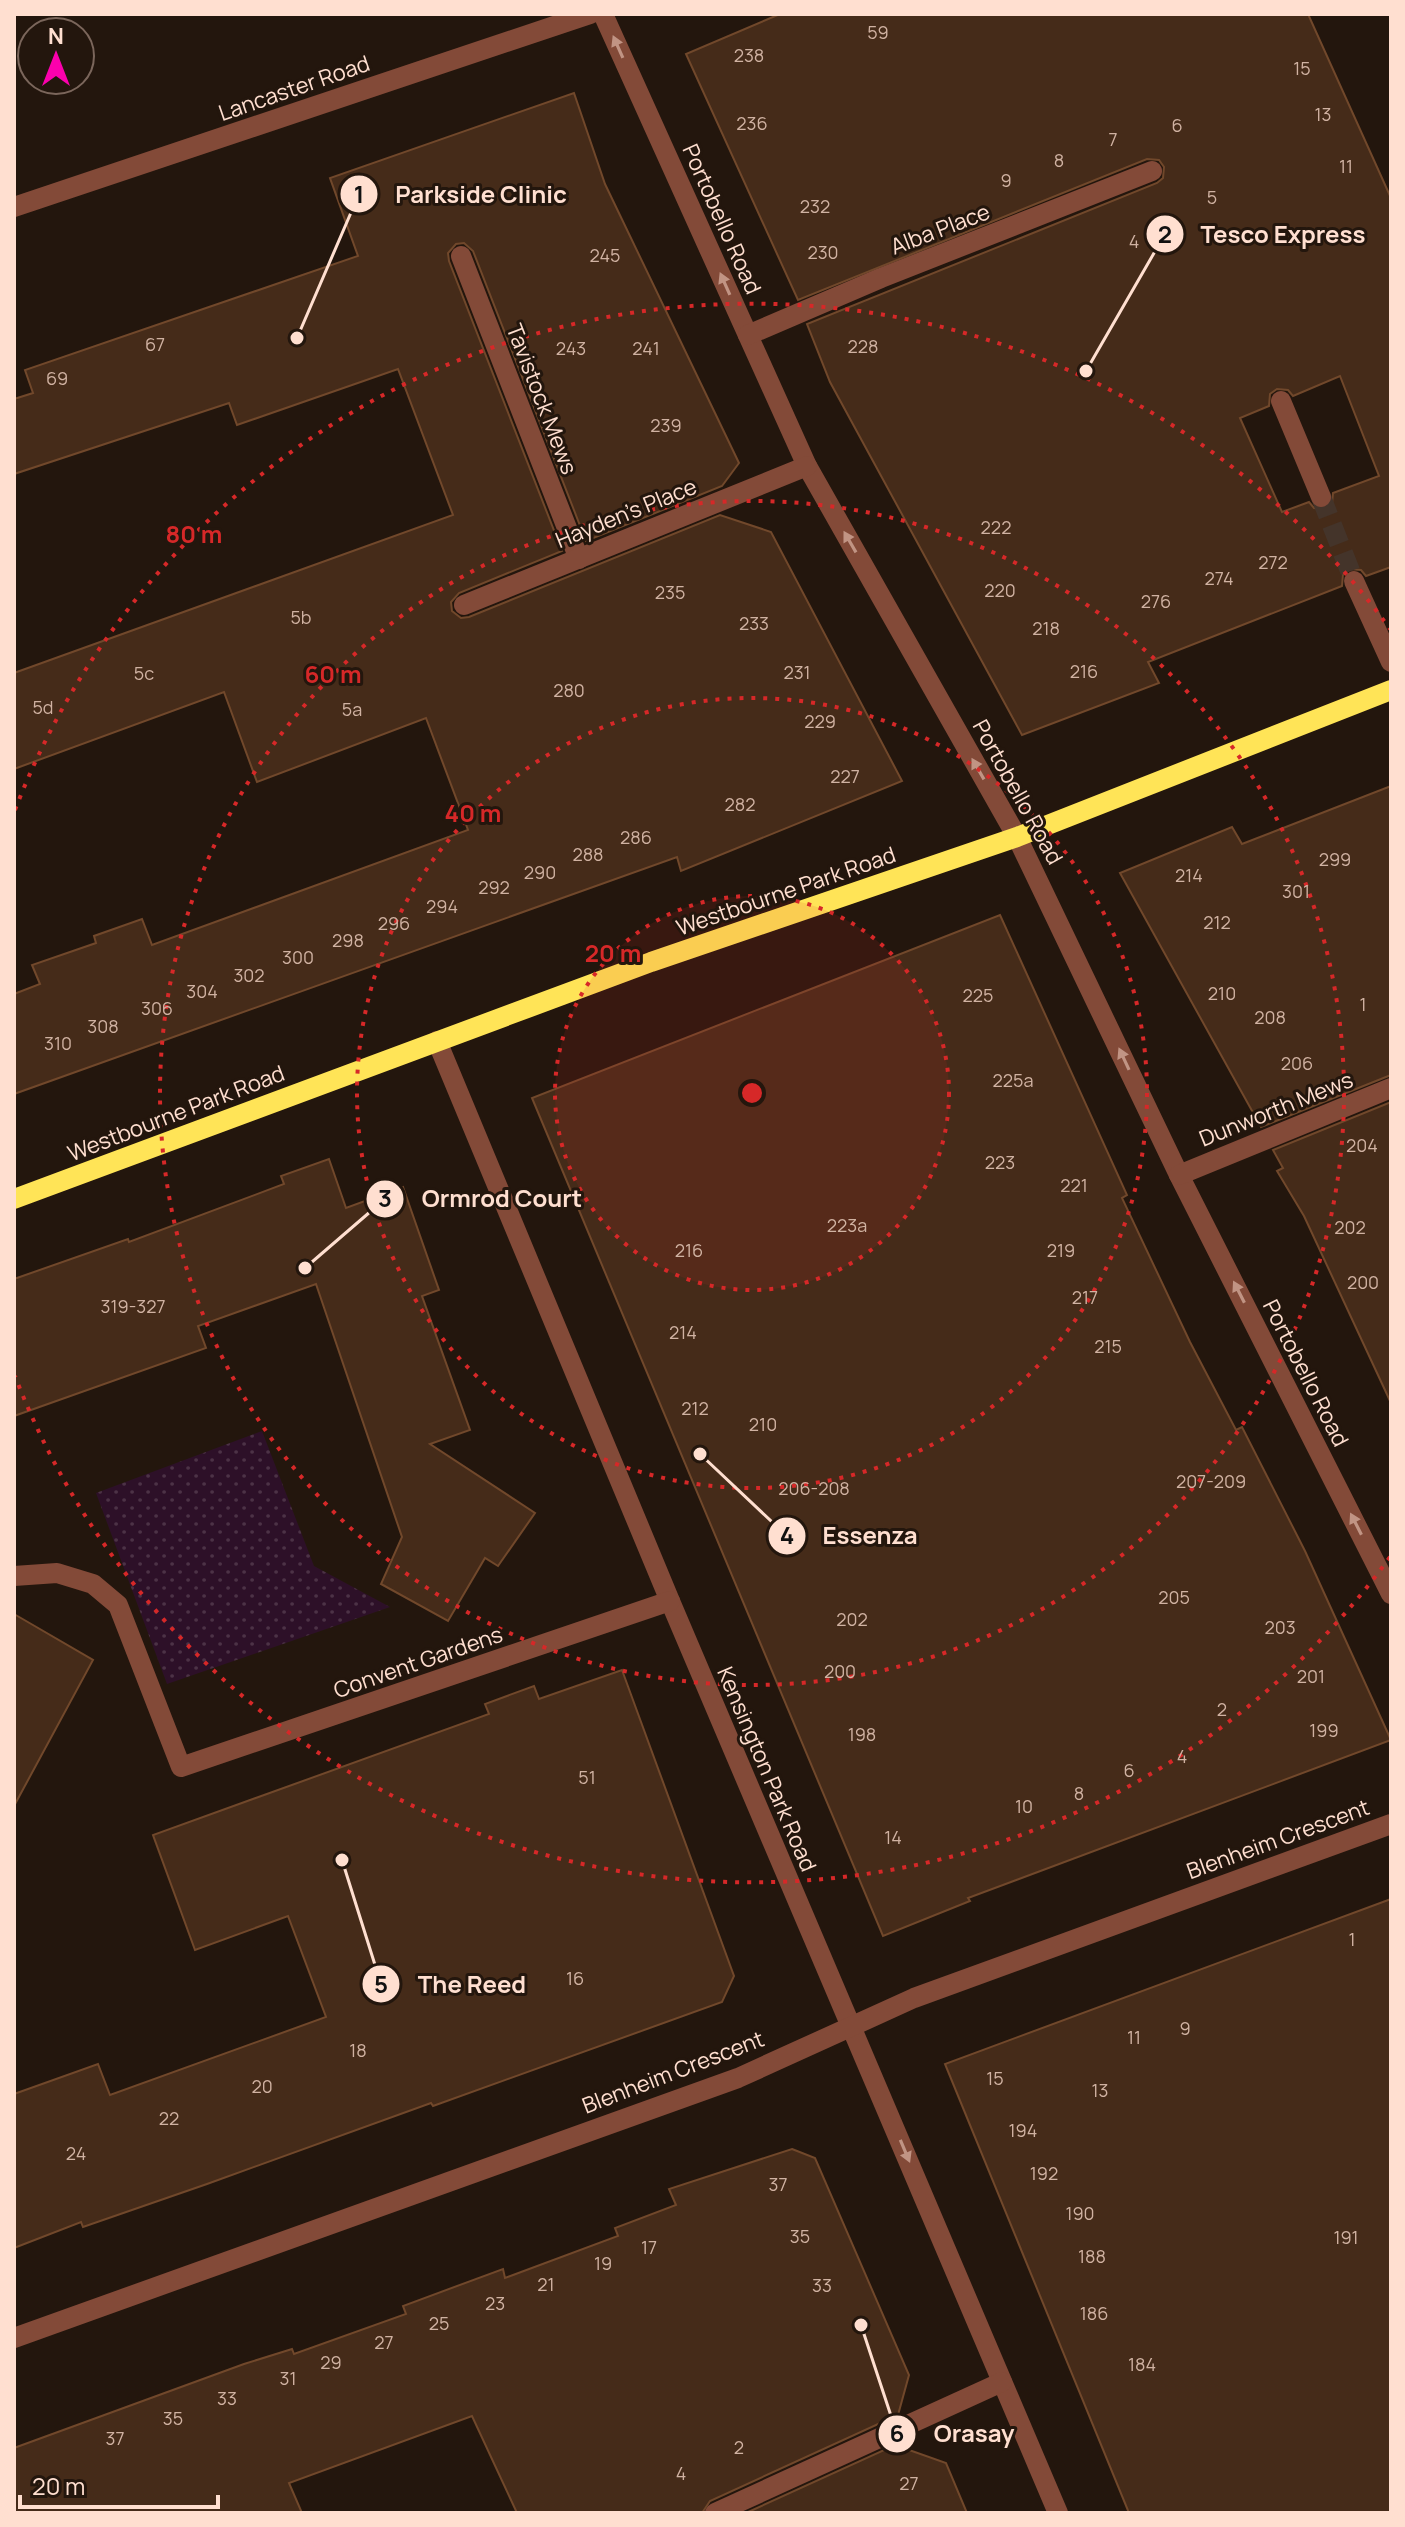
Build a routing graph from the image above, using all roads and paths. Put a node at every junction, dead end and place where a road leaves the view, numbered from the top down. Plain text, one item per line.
1 (590, 14) edge
2 (603, 14) edge
3 (1152, 171) dead end
4 (14, 207) edge
5 (461, 256) dead end
6 (748, 335) junction
7 (1281, 401) dead end
8 (807, 466) junction
9 (1321, 497) tunnel mouth
10 (579, 559) junction
11 (1354, 581) tunnel mouth
12 (464, 605) dead end
13 (1391, 662) edge
14 (1391, 690) edge
15 (1017, 837) junction
16 (437, 1041) junction
17 (1391, 1088) edge
18 (1179, 1175) junction
19 (14, 1199) edge
20 (14, 1576) edge
21 (1391, 1594) edge
22 (670, 1601) junction
23 (1391, 1824) edge
24 (850, 2025) junction
25 (14, 2338) edge
26 (1002, 2382) junction
27 (715, 2513) edge
28 (1058, 2513) edge

1 - 4 street, Lancaster Road
6 -> 2 street, Portobello Road
3 - 6 street, Alba Place
5 - 10 street, Tavistock Mews
6 - 8 street, Portobello Road
7 - 9 street
8 - 10 street, Hayden's Place
15 -> 8 street, Portobello Road
10 - 12 street, Hayden's Place
11 - 13 street
14 - 15 main road, Westbourne Park Road
15 - 16 main road, Westbourne Park Road
18 -> 15 street, Portobello Road
16 - 19 main road, Westbourne Park Road
16 - 22 street, Kensington Park Road
17 - 18 street, Dunworth Mews
21 -> 18 street, Portobello Road
20 - 22 street, Convent Gardens
22 - 24 street, Kensington Park Road
23 - 24 street, Blenheim Crescent
24 - 25 street, Blenheim Crescent
24 -> 26 street, Kensington Park Road
26 - 27 street
26 - 28 street, Kensington Park Road

